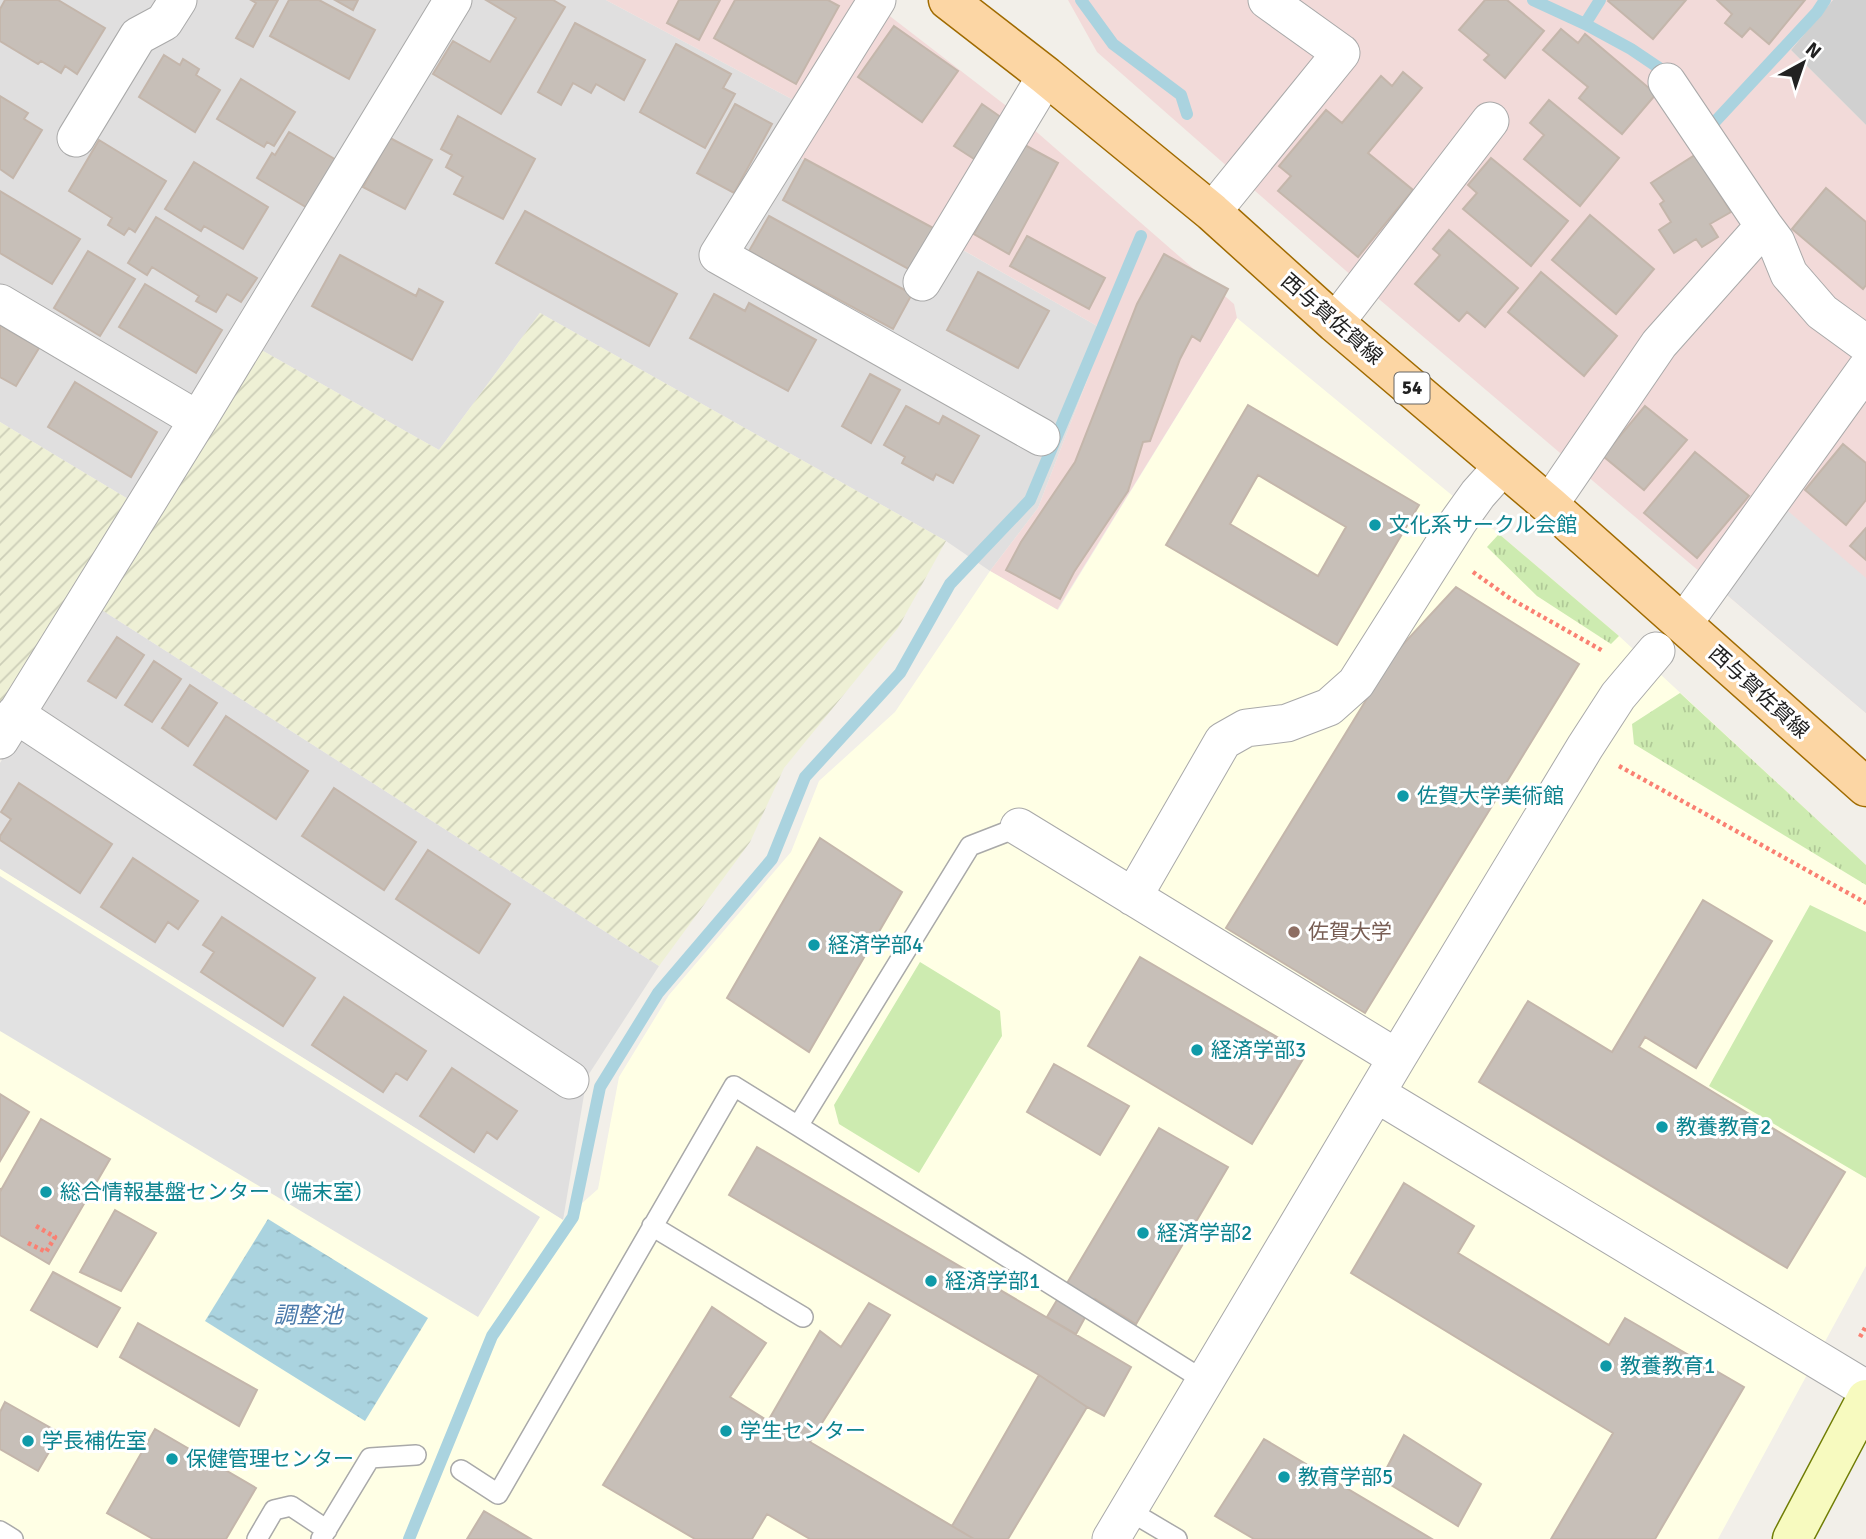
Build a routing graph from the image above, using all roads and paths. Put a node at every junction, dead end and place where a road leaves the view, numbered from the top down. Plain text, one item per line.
1 (177, 0) edge
2 (453, 0) edge
3 (877, 0) edge
4 (948, 0) edge
5 (1267, 0) edge
6 (1046, 76) junction
7 (1667, 82) dead end
8 (1490, 121) dead end
9 (76, 138) dead end
10 (1212, 212) junction
11 (1764, 226) junction
12 (922, 282) dead end
13 (0, 303) edge
14 (1335, 323) junction
15 (1866, 344) edge
16 (1866, 369) edge
17 (198, 420) junction
18 (1041, 437) dead end
19 (1503, 466) junction
20 (1549, 505) junction
21 (1441, 549) junction
22 (1683, 624) junction
23 (1646, 662) joint
24 (7, 727) edge
25 (1585, 747) junction
26 (1866, 787) edge
27 (1019, 827) joint
28 (1133, 897) junction
29 (1866, 903) edge
30 (1397, 1058) junction
31 (570, 1080) dead end
32 (1377, 1094) junction
33 (798, 1126) junction
34 (36, 1226) dead end
35 (652, 1226) junction
36 (28, 1243) dead end
37 (803, 1317) dead end
38 (1205, 1381) junction
39 (1866, 1389) edge
40 (1866, 1399) edge
41 (416, 1455) dead end
42 (461, 1470) dead end
43 (1119, 1525) edge
44 (0, 1531) edge
45 (324, 1534) edge
46 (13, 1539) edge
47 (257, 1539) edge
48 (1177, 1539) edge
49 (1792, 1539) edge

1 - 9 street
2 - 17 street
3 - 18 street
4 - 6 main road, 西与賀佐賀線 / 54
5 - 10 street
6 - 10 main road, 西与賀佐賀線 / 54
6 - 12 street
7 - 11 street
8 - 14 street
10 - 14 main road, 西与賀佐賀線 / 54
11 - 15 street
11 - 20 street
13 - 17 street
14 - 19 main road, 西与賀佐賀線 / 54
16 - 22 street
17 - 24 street
19 - 20 main road, 西与賀佐賀線 / 54
19 - 21 street
20 - 22 main road, 西与賀佐賀線 / 54
21 - 23 path
21 - 28 street
22 - 26 main road, 西与賀佐賀線 / 54
23 - 25 street
24 - 31 street
25 - 29 path
25 - 30 street
27 - 28 street
27 - 33 lane
28 - 30 street
30 - 32 street
32 - 38 street
32 - 39 street
33 - 35 lane
33 - 38 lane
34 - 36 path
35 - 37 lane
35 - 42 lane
38 - 43 street
40 - 49 main road
41 - 45 lane
43 - 48 lane
44 - 46 lane
45 - 47 lane

